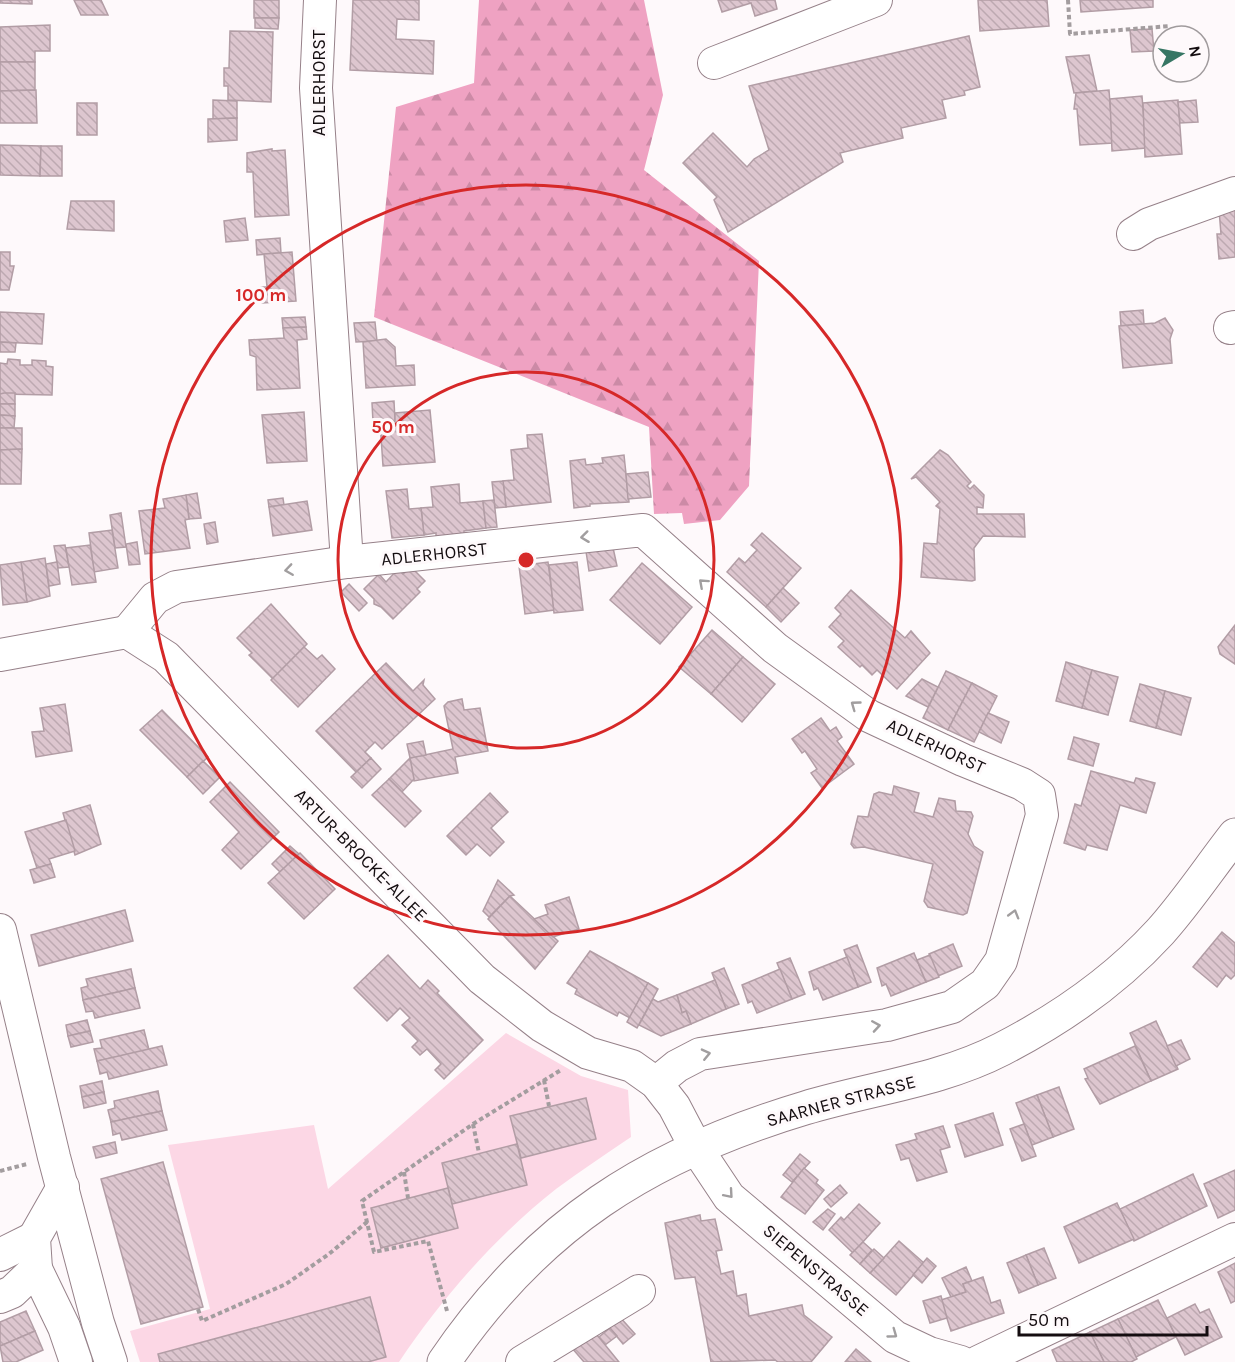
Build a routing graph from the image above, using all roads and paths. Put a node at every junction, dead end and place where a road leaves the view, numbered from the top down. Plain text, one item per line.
1 (320, 0) edge
2 (876, 0) edge
3 (1068, 0) edge
4 (1151, 28) edge
5 (714, 63) dead end
6 (1235, 194) edge
7 (1133, 234) dead end
8 (347, 562) junction
9 (127, 632) junction
10 (0, 655) edge
11 (1235, 835) edge
12 (0, 930) edge
13 (588, 1053) junction
14 (544, 1080) junction
15 (656, 1083) junction
16 (549, 1107) dead end
17 (473, 1124) junction
18 (695, 1146) junction
19 (479, 1154) dead end
20 (404, 1172) junction
21 (63, 1187) junction
22 (408, 1198) dead end
23 (367, 1222) junction
24 (34, 1238) junction
25 (1235, 1239) edge
26 (0, 1255) edge
27 (36, 1269) junction
28 (639, 1291) dead end
29 (0, 1297) edge
30 (198, 1309) dead end
31 (450, 1353) edge
32 (76, 1362) edge
33 (111, 1362) edge
34 (522, 1362) edge
35 (961, 1362) edge
36 (978, 1362) edge

1 - 8 street, ADLERHORST
2 - 5 street
3 - 4 path
6 - 7 street
8 -> 9 street, ADLERHORST
15 -> 8 street, ADLERHORST
9 - 10 street
9 - 13 street, ARTUR-BROCKE-ALLEE
11 - 18 main road, SAARNER STRASSE
12 - 21 street
13 - 14 path
13 - 15 street, ARTUR-BROCKE-ALLEE
14 - 16 path
14 - 17 path
15 - 18 street, ARTUR-BROCKE-ALLEE
17 - 19 path
17 - 20 path
18 - 31 main road, SAARNER STRASSE
18 -> 35 street, SIEPENSTRASSE
20 - 22 path
20 - 23 path
21 - 24 street
21 - 33 street
23 - 30 path
23 - 31 path
24 - 26 street
24 - 27 street
25 - 36 street
27 - 29 street
27 - 32 street
28 - 34 street

